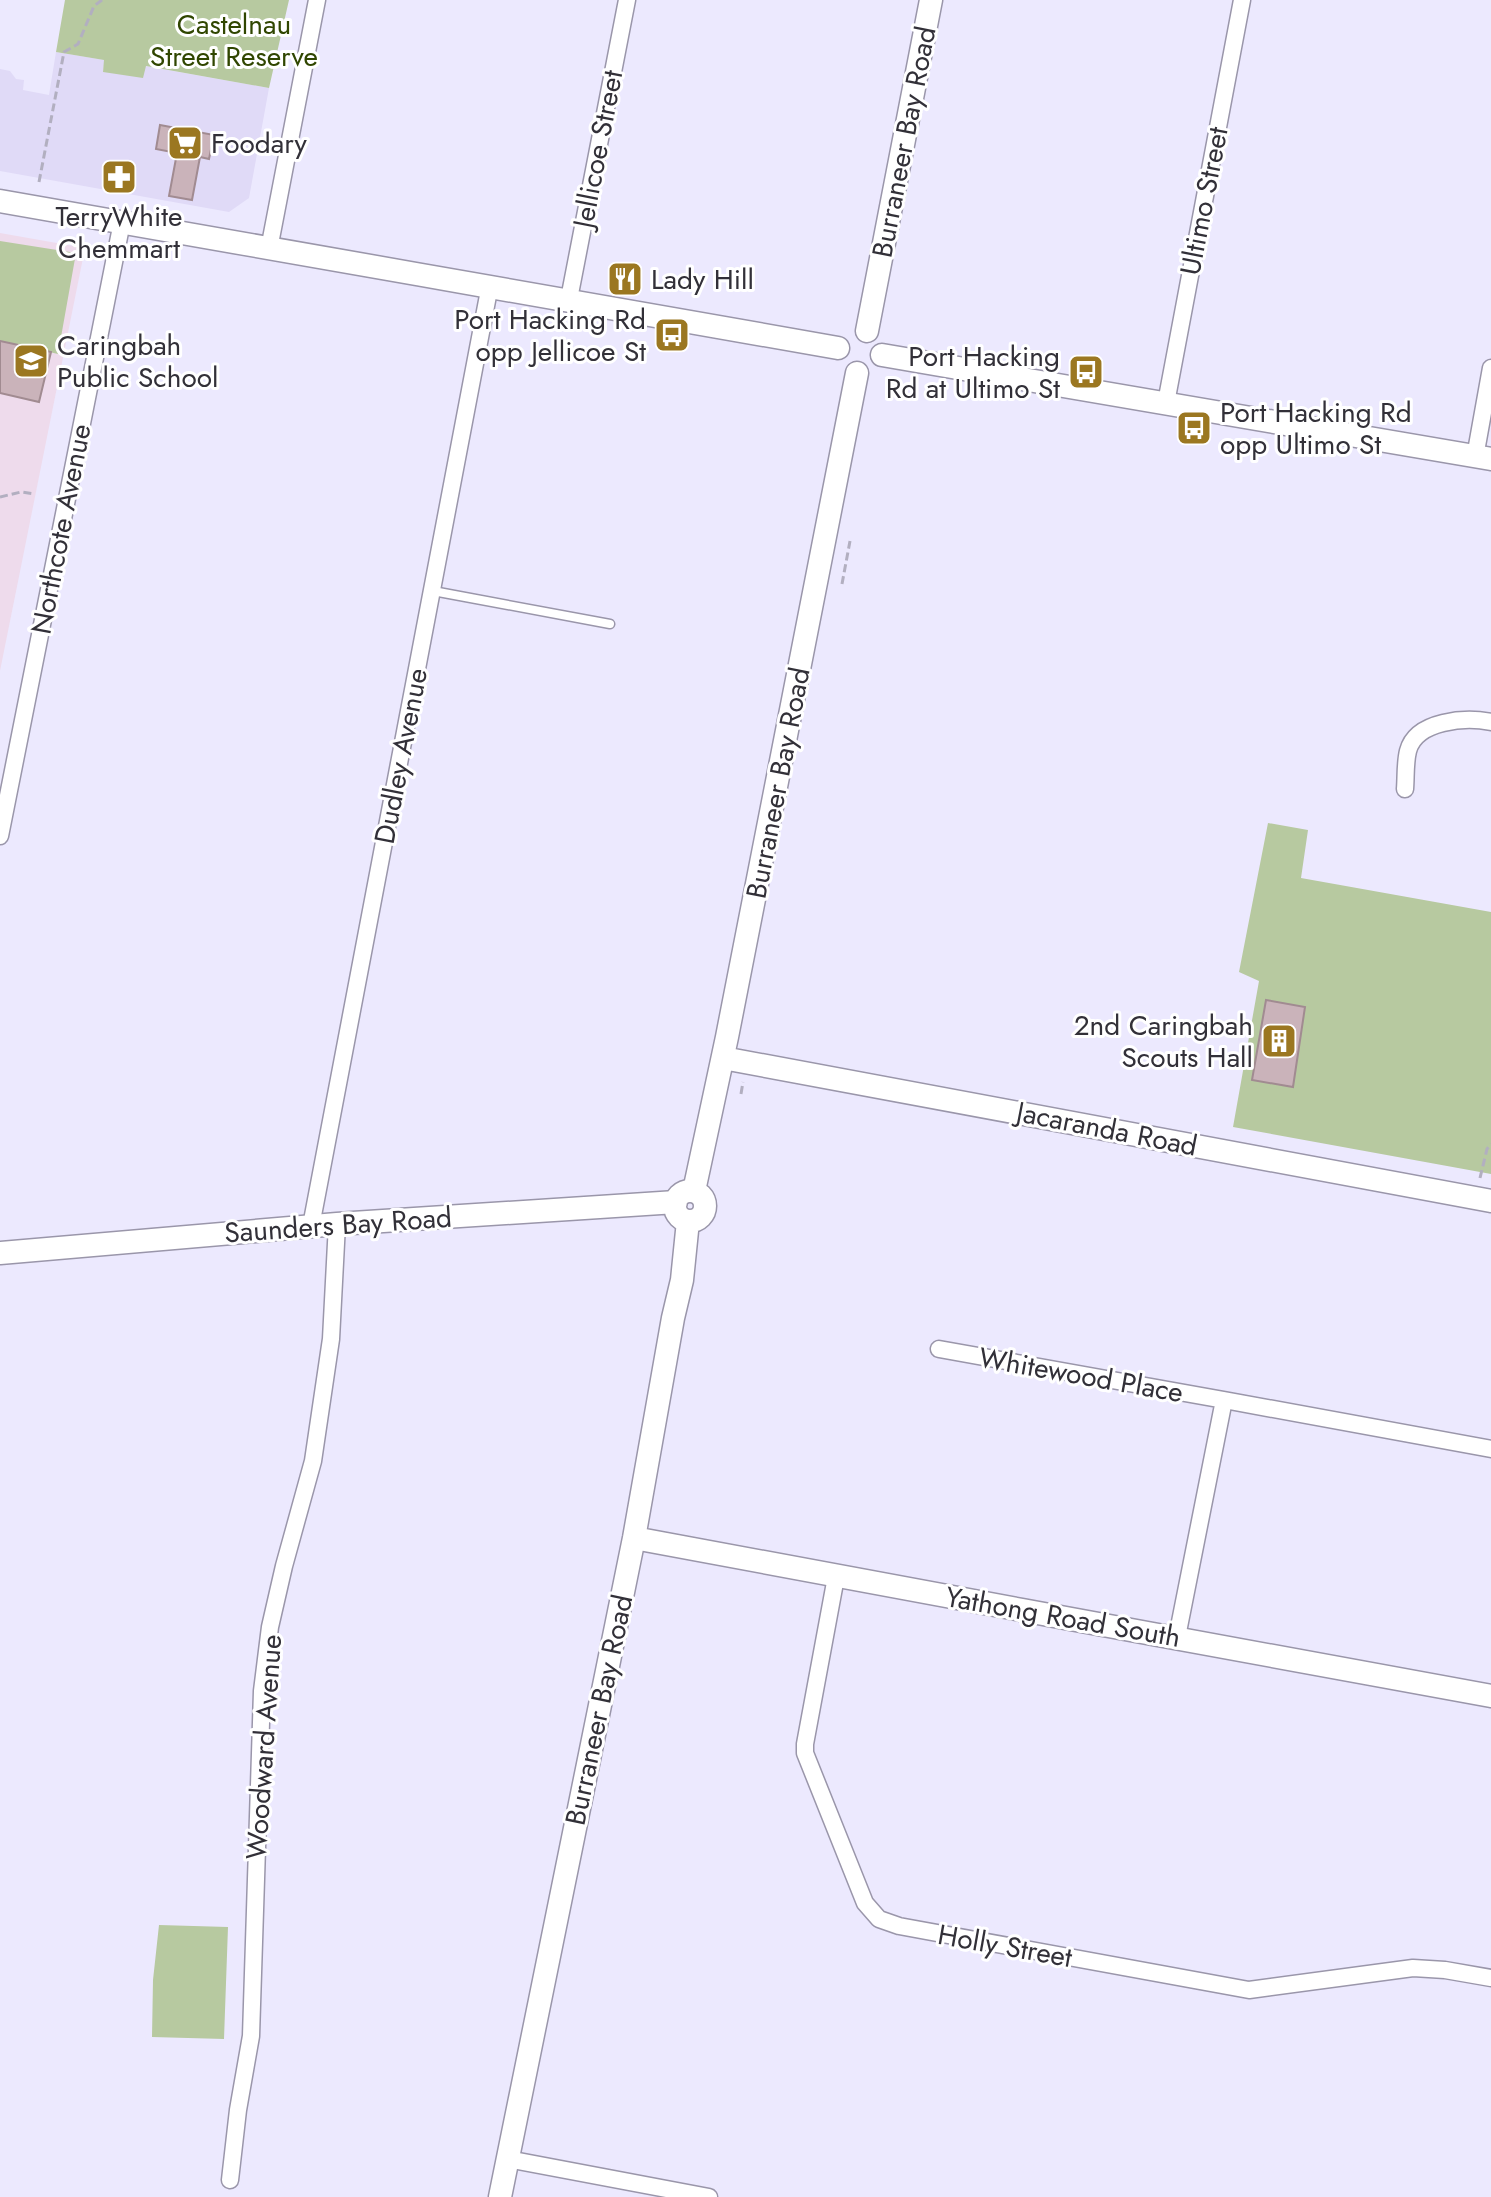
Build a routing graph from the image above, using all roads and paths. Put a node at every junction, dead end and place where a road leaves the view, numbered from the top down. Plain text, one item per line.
1 (102, 0) edge
2 (317, 0) edge
3 (627, 0) edge
4 (931, 0) edge
5 (1242, 0) edge
6 (39, 182) dead end
7 (0, 201) edge
8 (122, 222) junction
9 (269, 249) junction
10 (490, 285) junction
11 (569, 299) junction
12 (867, 331) junction
13 (838, 348) junction
14 (882, 355) junction
15 (1491, 368) edge
16 (857, 373) junction
17 (1166, 403) junction
18 (1483, 458) edge
19 (35, 494) dead end
20 (0, 497) edge
21 (850, 541) dead end
22 (842, 584) dead end
23 (432, 591) junction
24 (610, 624) dead end
25 (1491, 722) edge
26 (1405, 789) dead end
27 (0, 836) edge
28 (723, 1058) junction
29 (1491, 1144) edge
30 (1484, 1200) edge
31 (686, 1204) junction
32 (337, 1224) junction
33 (311, 1226) junction
34 (0, 1253) edge
35 (939, 1349) dead end
36 (1224, 1400) junction
37 (1491, 1449) edge
38 (634, 1538) junction
39 (836, 1577) junction
40 (1177, 1637) junction
41 (1491, 1696) edge
42 (1491, 1978) edge
43 (508, 2159) junction
44 (230, 2180) dead end
45 (500, 2197) edge
46 (709, 2197) edge

1 - 6 path
2 - 9 street
3 - 11 street, Jellicoe Street
4 - 12 street, Burraneer Bay Road
5 - 17 street, Ultimo Street
7 - 8 street
8 - 9 street
8 - 27 street, Northcote Avenue
9 - 10 street
10 - 11 street
10 - 23 street, Dudley Avenue
11 - 13 street
12 - 13 street
12 - 14 street
13 - 16 street
14 - 16 street
14 - 17 street
15 - 18 street
16 - 28 street, Burraneer Bay Road
17 - 18 street
19 - 20 path
21 - 22 path
23 - 24 lane
23 - 33 street, Dudley Avenue
25 - 26 street
28 - 30 street, Jacaranda Road
28 - 31 street, Burraneer Bay Road
29 - 30 path
31 - 32 street, Saunders Bay Road
31 - 38 street, Burraneer Bay Road
32 - 33 street, Saunders Bay Road
32 - 44 street, Woodward Avenue
33 - 34 street, Saunders Bay Road
35 - 36 street, Whitewood Place
36 - 37 street, Whitewood Place
36 - 40 street, Whitewood Place
38 - 39 street, Yathong Road South
38 - 43 street, Burraneer Bay Road
39 - 40 street, Yathong Road South
39 - 42 street, Holly Street
40 - 41 street, Yathong Road South
43 - 45 street, Burraneer Bay Road
43 - 46 street

